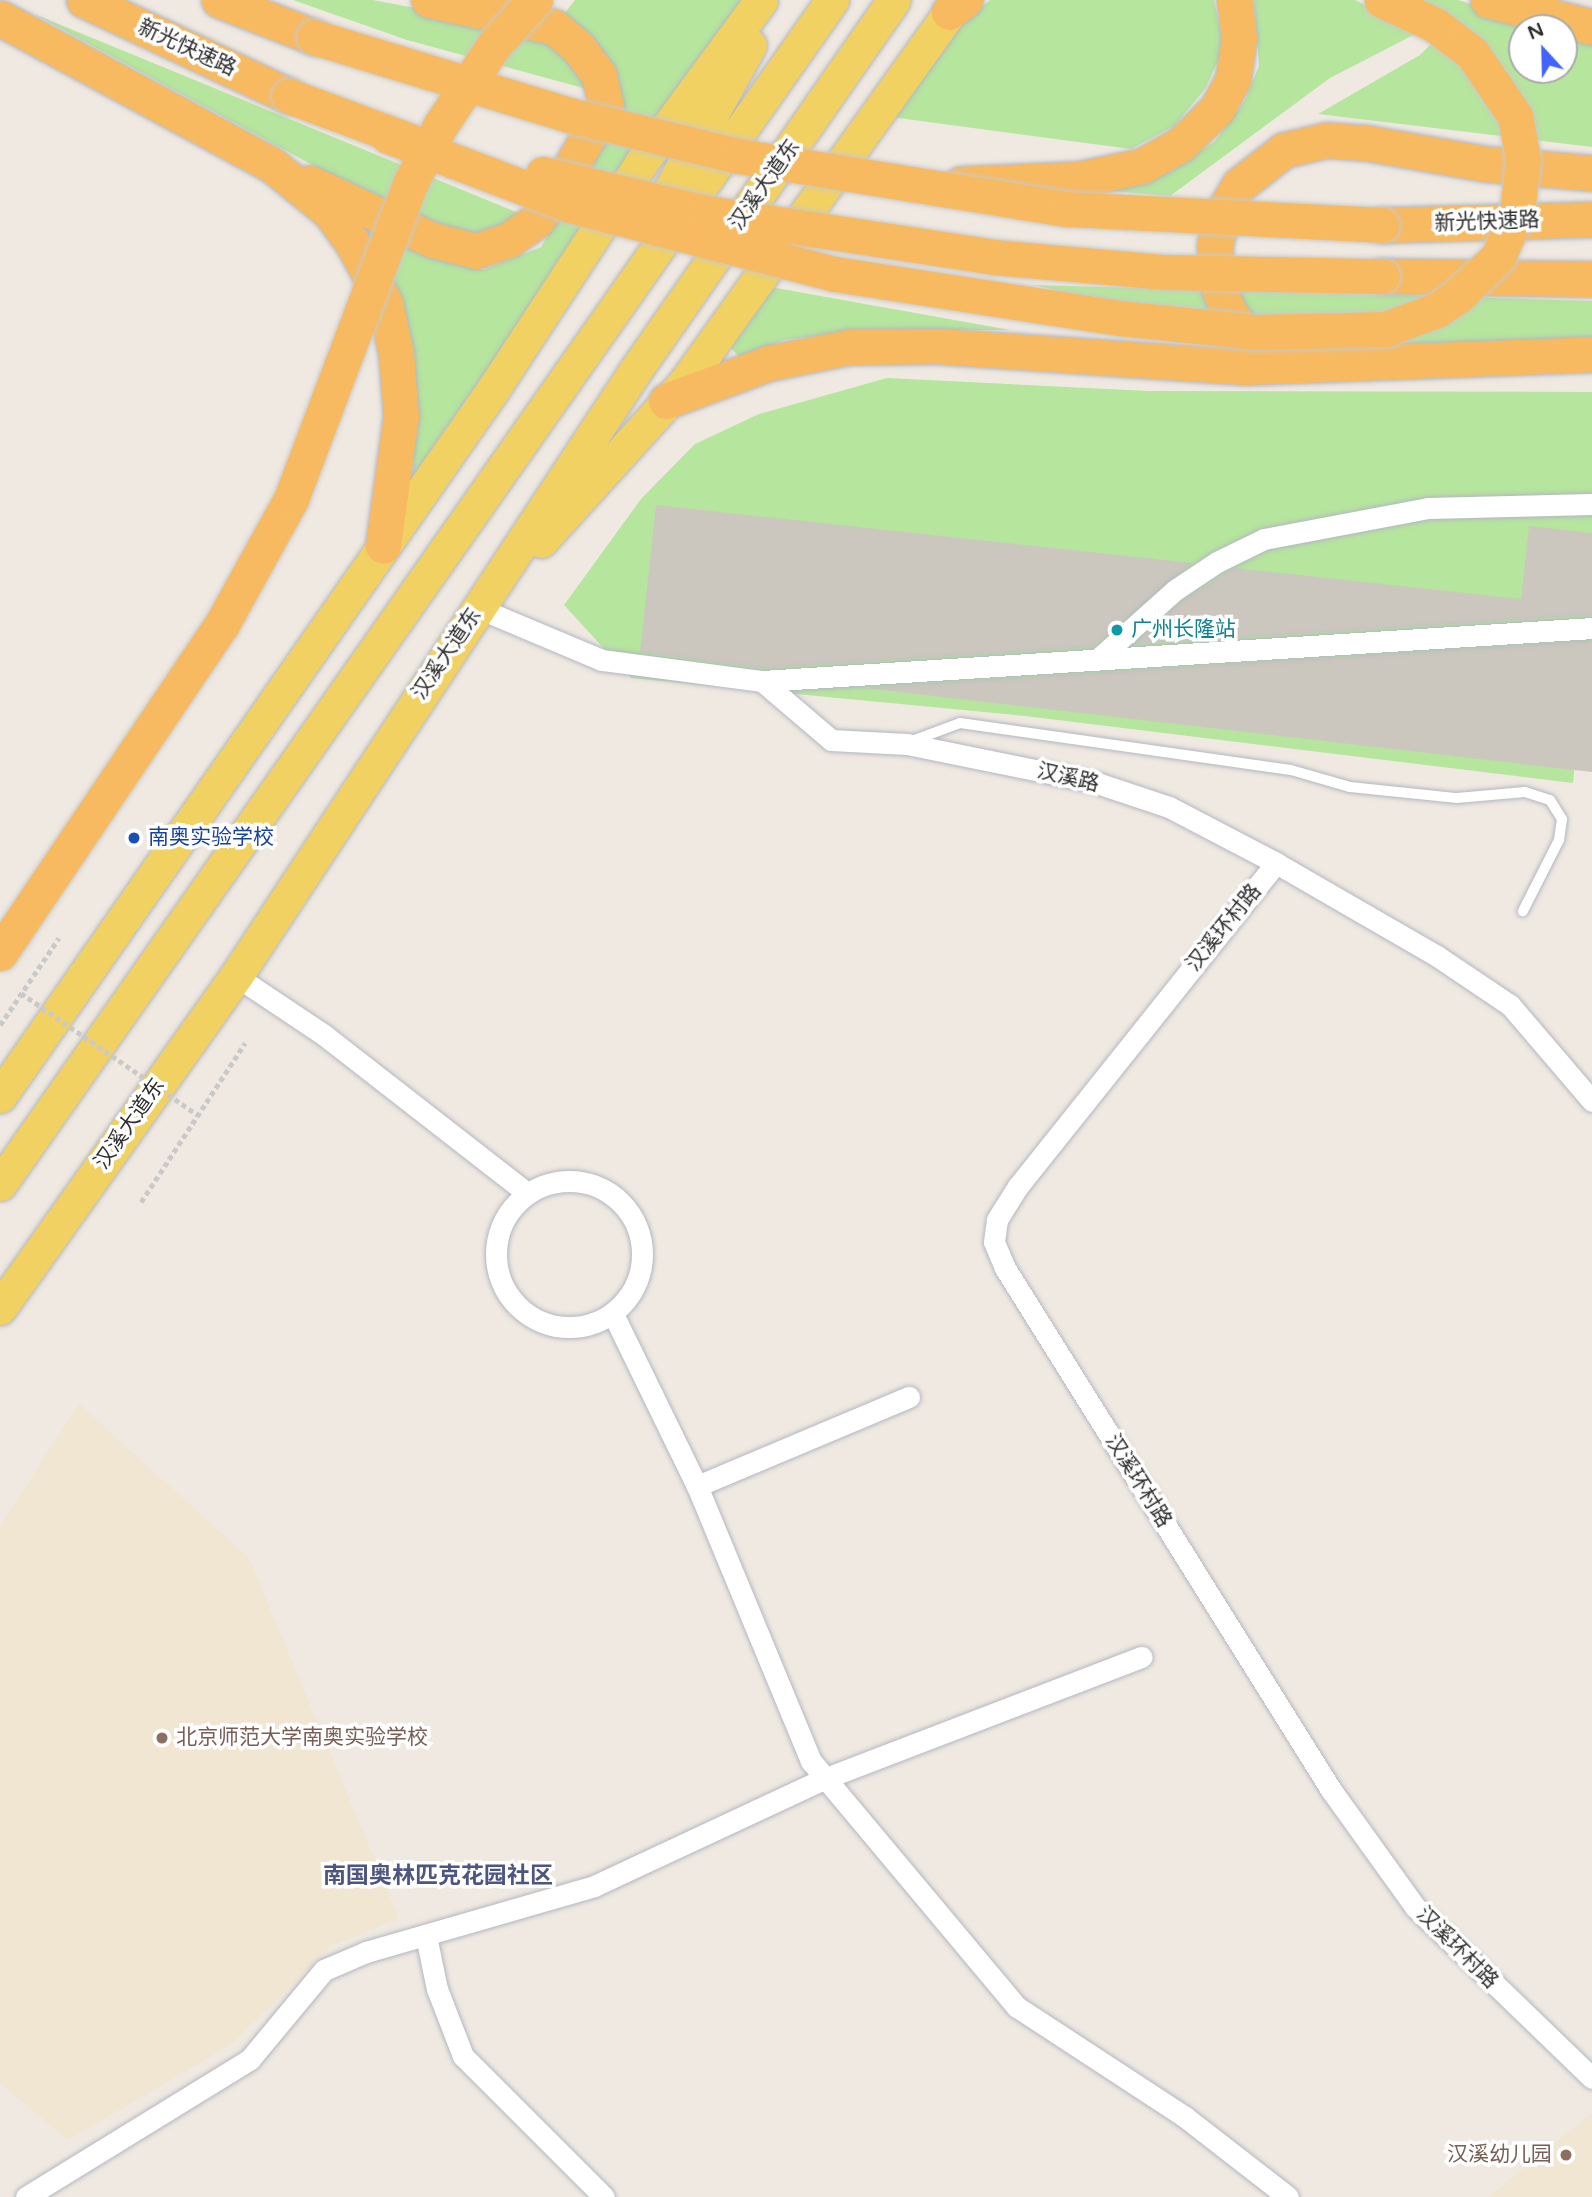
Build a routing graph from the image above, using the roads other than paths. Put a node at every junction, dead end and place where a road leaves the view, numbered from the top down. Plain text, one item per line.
1 (84, 0) edge
2 (219, 0) edge
3 (429, 0) edge
4 (535, 0) edge
5 (761, 0) edge
6 (775, 0) edge
7 (832, 0) edge
8 (894, 0) edge
9 (1234, 0) edge
10 (1382, 0) edge
11 (1489, 0) edge
12 (957, 4) edge
13 (0, 18) edge
14 (1592, 27) edge
15 (388, 136) junction
16 (272, 165) junction
17 (1592, 173) edge
18 (915, 186) junction
19 (1592, 219) edge
20 (1592, 279) edge
21 (1592, 354) edge
22 (1393, 361) junction
23 (574, 363) junction
24 (666, 401) junction
25 (1592, 504) edge
26 (383, 547) junction
27 (478, 608) junction
28 (1592, 628) edge
29 (1098, 659) junction
30 (762, 681) junction
31 (906, 744) junction
32 (1276, 863) junction
33 (1523, 911) dead end
34 (0, 953) edge
35 (236, 976) junction
36 (0, 1096) edge
37 (1592, 1101) edge
38 (0, 1184) edge
39 (527, 1193) junction
40 (0, 1308) edge
41 (614, 1315) junction
42 (909, 1397) dead end
43 (698, 1486) junction
44 (1142, 1657) dead end
45 (826, 1778) junction
46 (426, 1936) junction
47 (1592, 2078) edge
48 (26, 2197) edge
49 (604, 2197) edge
50 (1288, 2197) edge

1 - 15 highway, 新光快速路, bridge
2 - 18 highway, bridge
3 - 16 highway
4 - 34 highway, bridge
5 - 26 main road
6 - 23 main road
7 - 23 main road
8 - 27 main road, 汉溪大道东
9 - 18 highway, bridge
10 - 15 highway, bridge
11 - 14 highway
12 - 24 main road
13 - 16 highway
15 - 20 highway, bridge
16 - 26 highway
17 - 22 highway
18 - 19 highway, 新光快速路, bridge
21 - 22 highway
22 - 24 highway
23 - 38 main road
24 - 27 main road
25 - 29 street
26 - 36 main road
27 - 30 street
27 - 35 main road, 汉溪大道东
28 - 29 street
29 - 30 street
30 - 31 street, 汉溪路
31 - 32 street, 汉溪路
31 - 33 lane
32 - 37 street, 汉溪路
32 - 47 street, 汉溪环村路
35 - 39 street
35 - 40 main road, 汉溪大道东
39 - 41 street
39 - 41 street
41 - 43 street
42 - 43 street
43 - 45 street
44 - 45 street
45 - 46 street
45 - 50 street
46 - 48 street
46 - 49 street

